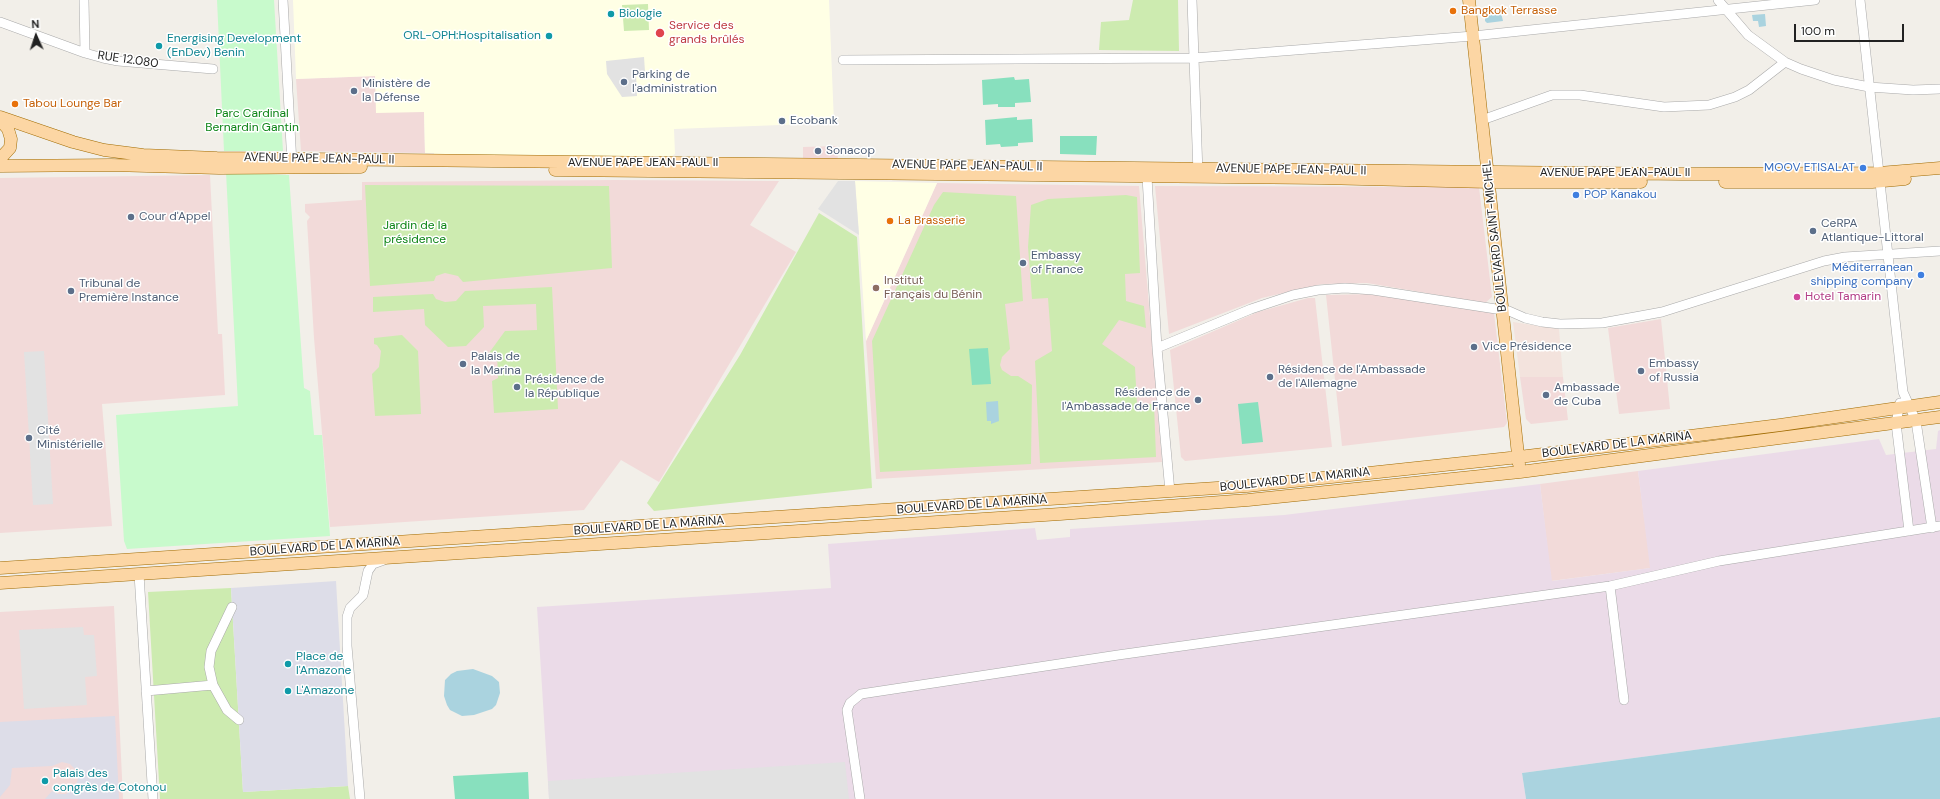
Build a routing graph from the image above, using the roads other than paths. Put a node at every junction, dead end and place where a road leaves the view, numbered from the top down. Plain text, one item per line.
1 (84, 0) edge
2 (283, 0) edge
3 (1192, 0) edge
4 (1470, 0) edge
5 (1718, 0) edge
6 (1815, 0) edge
7 (1860, 0) edge
8 (1725, 9) junction
9 (0, 22) edge
10 (1473, 36) junction
11 (85, 53) junction
12 (1194, 58) junction
13 (843, 60) dead end
14 (1785, 62) junction
15 (213, 69) dead end
16 (1869, 86) junction
17 (1940, 89) edge
18 (0, 117) edge
19 (0, 120) edge
20 (1482, 120) junction
21 (0, 160) edge
22 (292, 163) junction
23 (0, 166) edge
24 (773, 168) junction
25 (1940, 168) edge
26 (1198, 173) junction
27 (1148, 176) junction
28 (1488, 177) junction
29 (1880, 177) junction
30 (1940, 177) edge
31 (1940, 251) edge
32 (1888, 255) junction
33 (1503, 310) junction
34 (1157, 348) junction
35 (1940, 402) edge
36 (1904, 407) junction
37 (1940, 417) edge
38 (1916, 421) junction
39 (1896, 423) junction
40 (1780, 425) junction
41 (1782, 439) junction
42 (1518, 457) junction
43 (1520, 472) junction
44 (1170, 492) junction
45 (1936, 527) edge
46 (621, 528) junction
47 (586, 530) junction
48 (1909, 531) junction
49 (620, 541) junction
50 (582, 544) junction
51 (390, 557) junction
52 (0, 568) edge
53 (139, 574) junction
54 (0, 583) edge
55 (1610, 586) junction
56 (232, 607) dead end
57 (213, 685) junction
58 (146, 691) junction
59 (1624, 700) dead end
60 (239, 720) dead end
61 (153, 799) edge
62 (360, 799) edge
63 (860, 799) edge

1 - 11 street
2 - 22 street
3 - 12 street
4 - 10 main road, BOULEVARD SAINT-MICHEL
5 - 8 street
6 - 8 street
7 - 16 street
8 - 10 street
8 - 14 street
9 - 11 street, RUE 12.080
10 - 12 street
10 - 20 main road, BOULEVARD SAINT-MICHEL
11 - 15 street, RUE 12.080
12 - 13 street
12 - 26 street
14 - 16 street
14 - 20 street
16 - 17 street
16 - 29 street
18 - 22 main road, AVENUE PAPE JEAN-PAUL II
19 - 21 main road
20 - 28 main road, BOULEVARD SAINT-MICHEL
22 - 23 main road, AVENUE PAPE JEAN-PAUL II
22 - 24 main road, AVENUE PAPE JEAN-PAUL II
24 - 26 main road, AVENUE PAPE JEAN-PAUL II
24 - 27 main road, AVENUE PAPE JEAN-PAUL II
25 - 29 main road, AVENUE PAPE JEAN-PAUL II
26 - 27 main road, AVENUE PAPE JEAN-PAUL II
26 - 28 main road, AVENUE PAPE JEAN-PAUL II
27 - 34 street
28 - 29 main road, AVENUE PAPE JEAN-PAUL II
28 - 33 main road, BOULEVARD SAINT-MICHEL
29 - 30 main road, AVENUE PAPE JEAN-PAUL II
29 - 32 street
31 - 32 street
32 - 33 street
32 - 36 street
33 - 34 street
33 - 42 main road, BOULEVARD SAINT-MICHEL
34 - 44 street
35 - 36 main road, BOULEVARD DE LA MARINA
36 - 38 street
36 - 39 street
36 - 40 main road, BOULEVARD DE LA MARINA
37 - 38 main road, BOULEVARD DE LA MARINA
38 - 39 main road, BOULEVARD DE LA MARINA
38 - 45 street
39 - 41 main road, BOULEVARD DE LA MARINA
39 - 48 street
40 - 41 main road
40 - 42 main road, BOULEVARD DE LA MARINA
41 - 43 main road, BOULEVARD DE LA MARINA
42 - 43 main road, BOULEVARD SAINT-MICHEL
42 - 44 main road, BOULEVARD DE LA MARINA
43 - 49 main road, BOULEVARD DE LA MARINA
44 - 46 main road, BOULEVARD DE LA MARINA
45 - 48 street
46 - 47 main road, BOULEVARD DE LA MARINA
46 - 49 main road
47 - 50 main road
47 - 52 main road, BOULEVARD DE LA MARINA
48 - 55 street
49 - 50 main road, BOULEVARD DE LA MARINA
50 - 51 main road, BOULEVARD DE LA MARINA
51 - 53 main road, BOULEVARD DE LA MARINA
51 - 62 street
53 - 54 main road, BOULEVARD DE LA MARINA
53 - 58 street
55 - 59 street
55 - 63 street
56 - 57 street
57 - 58 street
57 - 60 street
58 - 61 street

